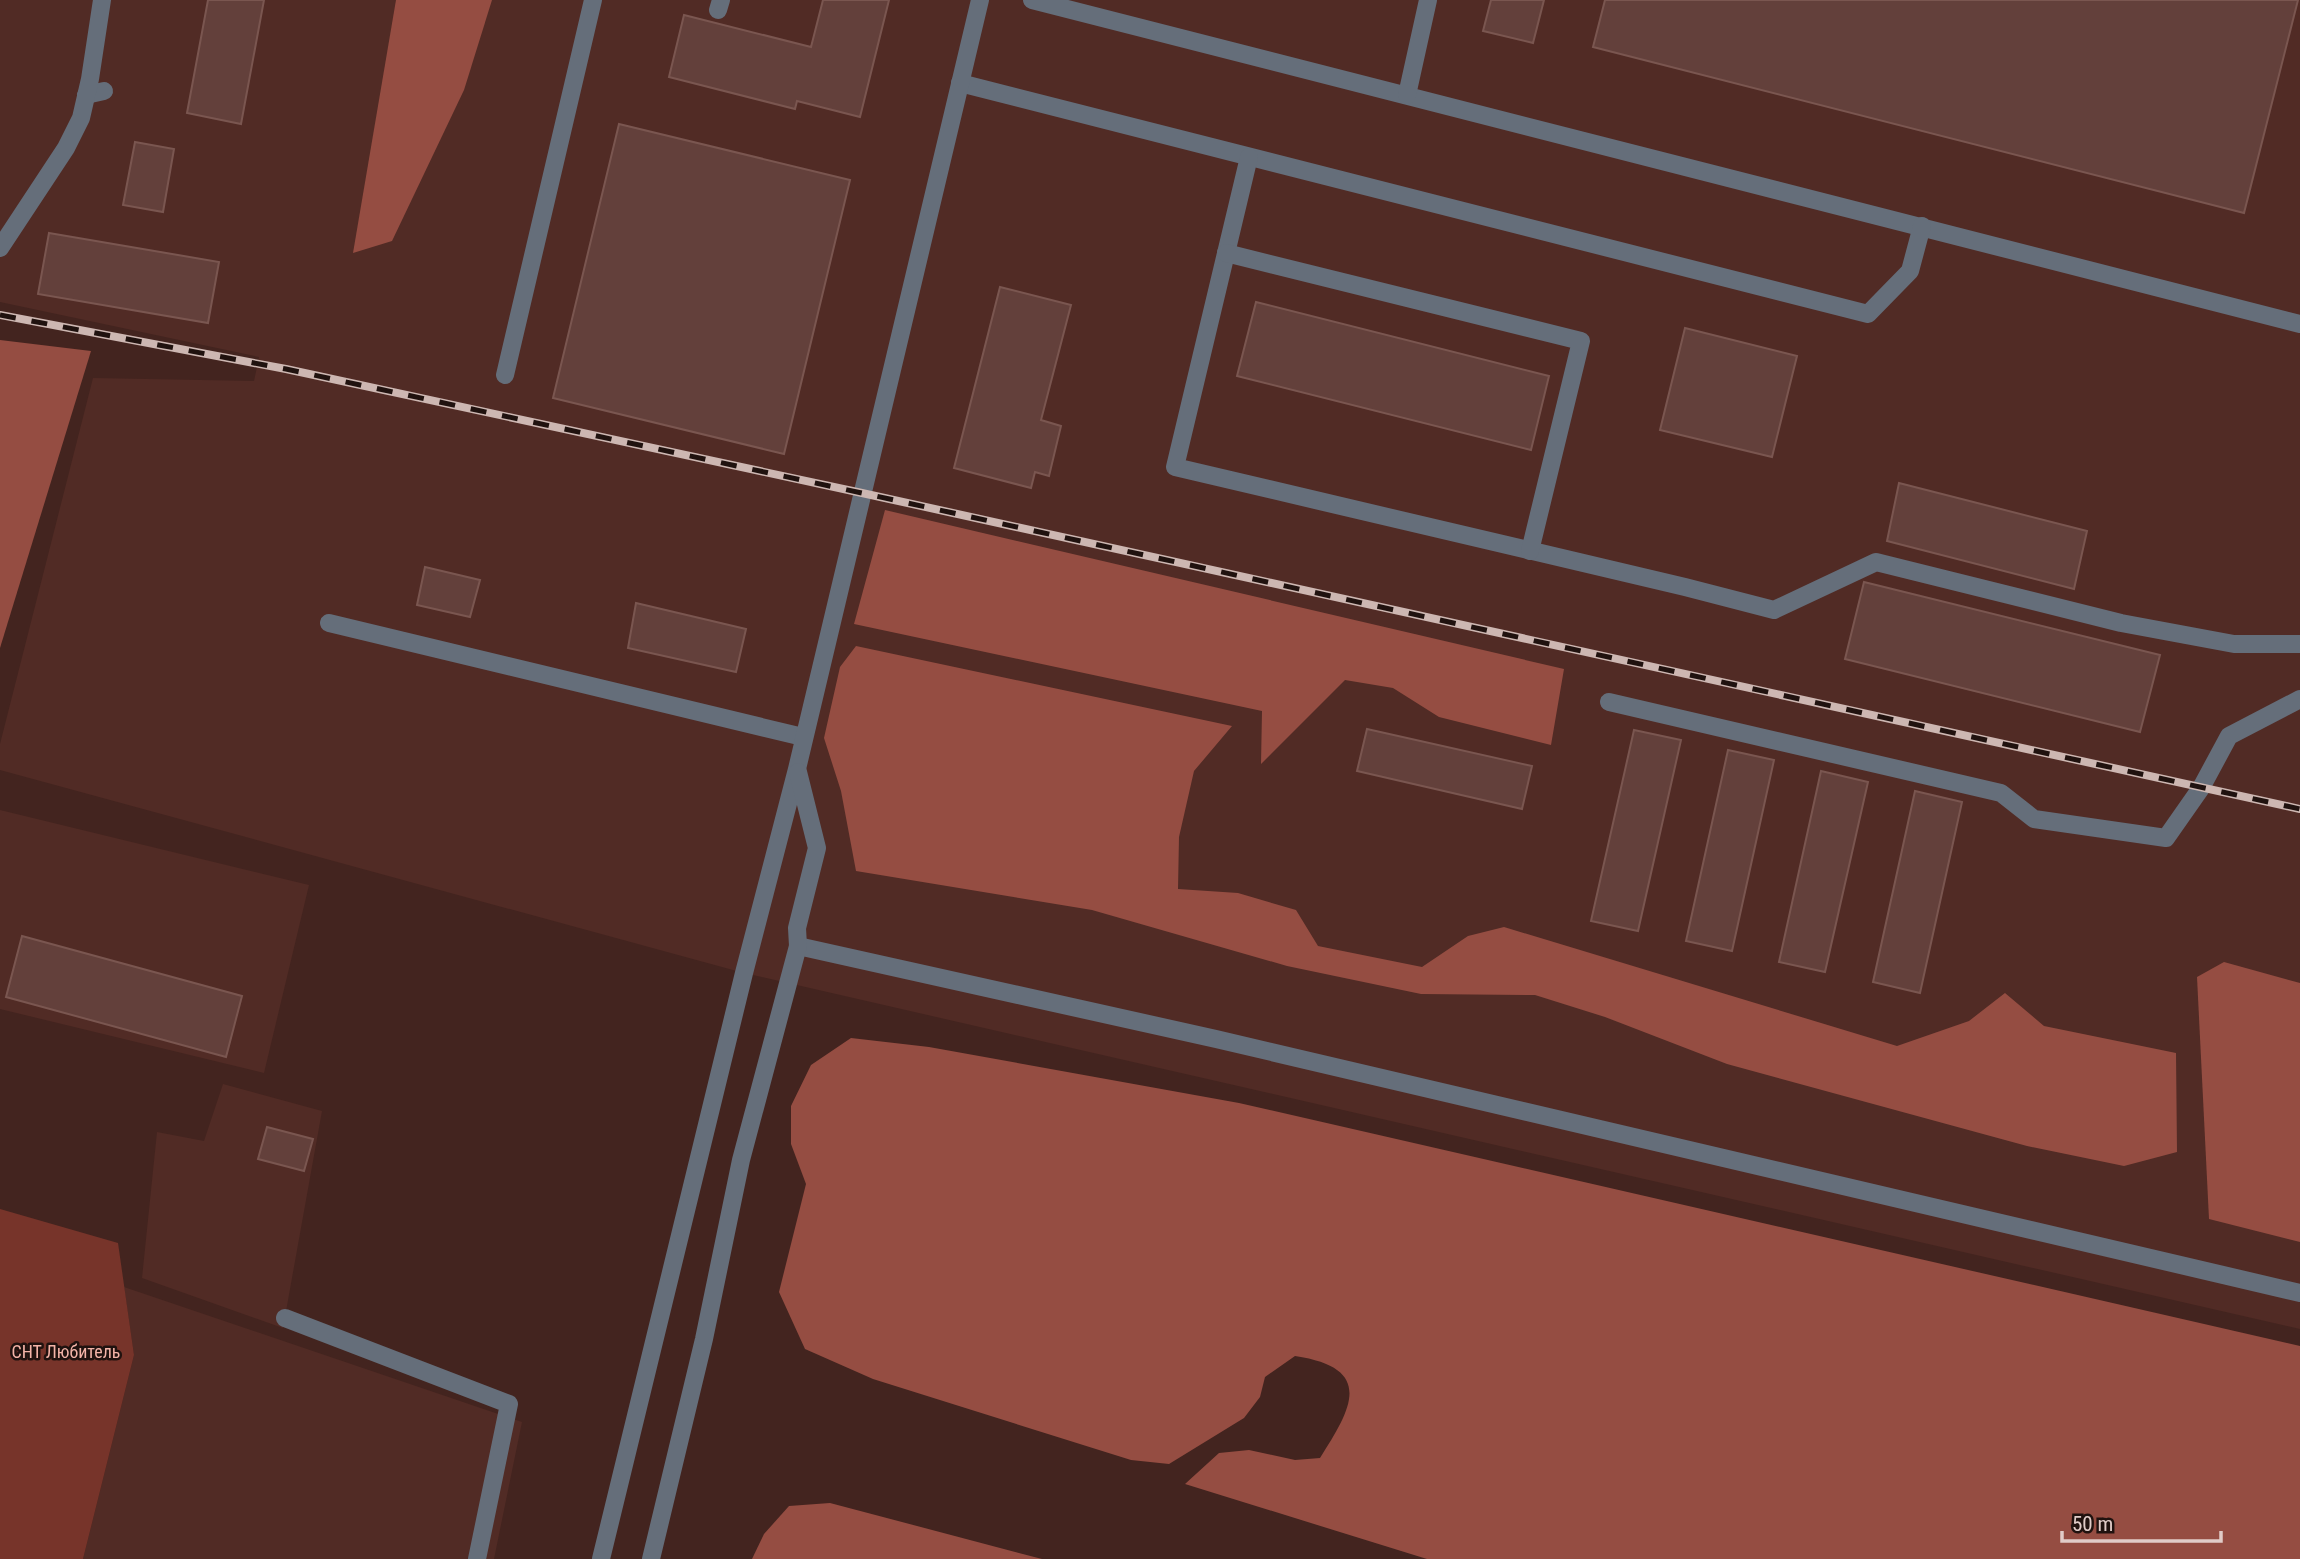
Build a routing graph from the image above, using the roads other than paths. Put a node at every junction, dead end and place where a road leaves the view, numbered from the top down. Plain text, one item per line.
1 (102, 0) edge
2 (593, 0) edge
3 (980, 0) edge
4 (1032, 0) edge
5 (1428, 0) edge
6 (960, 83) junction
7 (1407, 95) junction
8 (1249, 157) junction
9 (1922, 226) junction
10 (0, 248) edge
11 (1226, 253) junction
12 (2300, 324) edge
13 (505, 375) dead end
14 (1530, 551) junction
15 (329, 623) dead end
16 (2300, 644) edge
17 (2300, 699) edge
18 (1609, 702) dead end
19 (803, 737) junction
20 (797, 769) junction
21 (798, 946) junction
22 (2300, 1293) edge
23 (285, 1318) dead end
24 (477, 1559) edge
25 (601, 1559) edge
26 (651, 1559) edge

1 - 10 street
2 - 13 street
3 - 6 street
4 - 7 street
5 - 7 street
6 - 8 street
6 - 19 street
7 - 9 street
8 - 9 street
8 - 11 street
9 - 12 street
11 - 14 street
11 - 14 street
14 - 16 street
15 - 19 street
17 - 18 street
19 - 20 street
20 - 21 street
20 - 25 street
21 - 22 street
21 - 26 street
23 - 24 street

